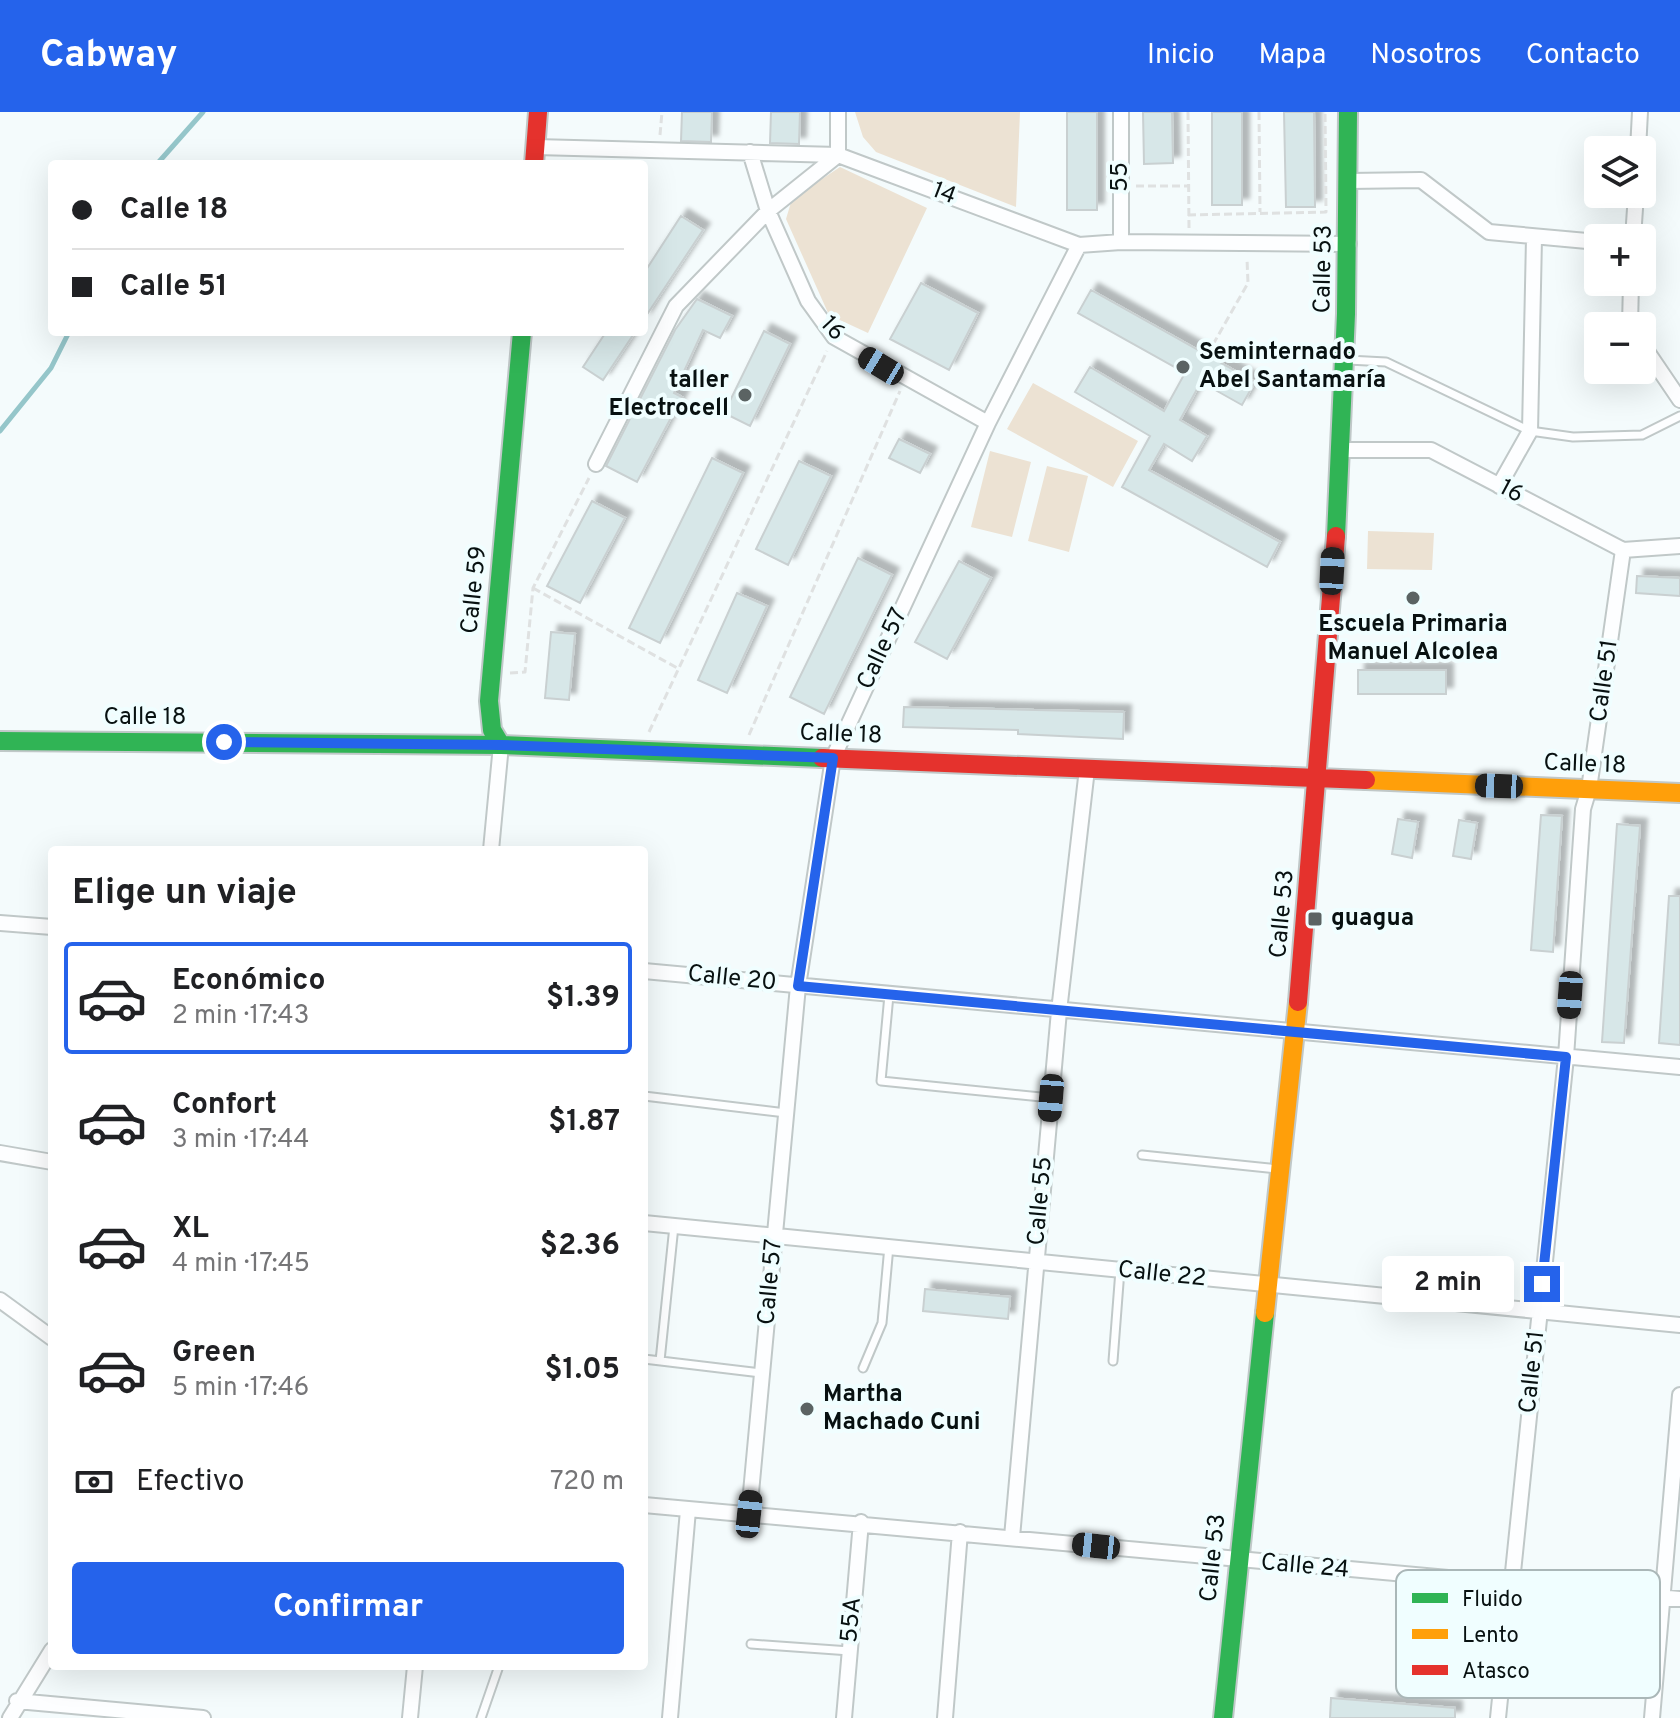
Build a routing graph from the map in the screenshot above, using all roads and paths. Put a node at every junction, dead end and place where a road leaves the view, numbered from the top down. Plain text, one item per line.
1 (538, 112) edge
2 (662, 112) edge
3 (838, 112) edge
4 (1121, 112) edge
5 (1188, 112) edge
6 (1259, 112) edge
7 (1325, 112) edge
8 (1348, 112) edge
9 (1640, 112) edge
10 (1639, 136) edge
11 (660, 150) junction
12 (750, 152) junction
13 (838, 155) junction
14 (535, 156) edge
15 (1349, 181) junction
16 (1121, 186) junction
17 (1188, 186) junction
18 (768, 211) junction
19 (1260, 214) junction
20 (1188, 215) junction
21 (1534, 238) junction
22 (1584, 241) edge
23 (1121, 242) junction
24 (1189, 242) junction
25 (1247, 243) junction
26 (1349, 244) junction
27 (1079, 245) junction
28 (522, 336) edge
29 (834, 337) junction
30 (1207, 355) dead end
31 (1346, 360) junction
32 (1656, 365) edge
33 (905, 380) junction
34 (1680, 400) edge
35 (1680, 416) edge
36 (988, 423) junction
37 (1530, 431) junction
38 (1339, 450) junction
39 (596, 464) joint
40 (1499, 486) junction
41 (1680, 546) edge
42 (1623, 550) junction
43 (533, 588) junction
44 (679, 669) junction
45 (491, 673) junction
46 (0, 741) edge
47 (501, 745) junction
48 (641, 750) junction
49 (740, 755) junction
50 (833, 758) junction
51 (1087, 769) junction
52 (1320, 778) junction
53 (1589, 789) junction
54 (1680, 793) edge
55 (491, 846) edge
56 (0, 923) edge
57 (48, 927) edge
58 (648, 971) edge
59 (798, 986) junction
60 (889, 994) junction
61 (1059, 1011) junction
62 (1296, 1033) junction
63 (1566, 1057) junction
64 (1680, 1067) edge
65 (648, 1096) edge
66 (1051, 1098) junction
67 (786, 1113) junction
68 (0, 1153) edge
69 (1142, 1155) dead end
70 (48, 1161) edge
71 (1278, 1169) junction
72 (648, 1223) edge
73 (674, 1226) junction
74 (776, 1235) junction
75 (889, 1246) junction
76 (1036, 1261) junction
77 (1120, 1270) junction
78 (1266, 1286) junction
79 (0, 1300) edge
80 (1539, 1312) junction
81 (1680, 1325) edge
82 (48, 1335) edge
83 (648, 1360) edge
84 (660, 1361) junction
85 (1113, 1361) dead end
86 (863, 1368) dead end
87 (763, 1374) junction
88 (1680, 1395) edge
89 (1678, 1433) edge
90 (648, 1505) edge
91 (688, 1510) junction
92 (749, 1514) junction
93 (861, 1522) junction
94 (960, 1532) junction
95 (1012, 1537) junction
96 (1238, 1561) junction
97 (1513, 1570) edge
98 (1396, 1574) edge
99 (1662, 1597) junction
100 (1680, 1599) edge
101 (1660, 1621) edge
102 (751, 1644) dead end
103 (850, 1651) junction
104 (48, 1656) edge
105 (415, 1670) edge
106 (498, 1670) edge
107 (1500, 1698) edge
108 (1654, 1698) edge
109 (17, 1701) junction
110 (10, 1718) edge
111 (203, 1718) edge
112 (410, 1718) edge
113 (481, 1718) edge
114 (670, 1718) edge
115 (844, 1718) edge
116 (945, 1718) edge
117 (1223, 1718) edge
118 (1498, 1718) edge
119 (1652, 1718) edge

1 - 14 street
2 - 11 path
3 - 13 street
4 - 16 street, 55
5 - 17 path
6 - 19 path
7 - 19 path
8 - 15 street, Calle 53
9 - 10 street
11 - 12 street, 14
11 - 14 street, 14
12 - 13 street, 14
12 - 18 street, 16
13 - 18 street
13 - 27 street, 14
15 - 21 street
15 - 26 street, Calle 53
16 - 17 path
16 - 23 street, 55
17 - 20 path
18 - 29 street, 16
18 - 39 street
19 - 20 path
20 - 24 path
21 - 22 street
21 - 37 street
23 - 24 street, 14
23 - 27 street, 14
24 - 25 street, 14
25 - 26 street, 14
25 - 30 path
26 - 31 street, Calle 53
27 - 36 street, Calle 57
28 - 45 street, Calle 59
29 - 33 street, 16
29 - 44 path
31 - 37 lane
31 - 38 street, Calle 53
32 - 34 street
33 - 36 street, 16
33 - 49 path
35 - 37 lane
36 - 50 street, Calle 57
37 - 40 street
38 - 40 street, 16
38 - 52 street, Calle 53
39 - 43 path
40 - 42 street, 16
41 - 42 street
42 - 53 street, Calle 51
43 - 44 path
43 - 45 path
44 - 48 path
45 - 47 street, Calle 59
46 - 47 street, Calle 18
47 - 48 street, Calle 18
47 - 55 street, Calle 59
48 - 49 street, Calle 18
49 - 50 street, Calle 18
50 - 51 street, Calle 18
50 - 59 street, Calle 57
51 - 52 street, Calle 18
51 - 61 street, Calle 55
52 - 53 street, Calle 18
52 - 62 street, Calle 53
53 - 54 street, Calle 18
53 - 63 street, Calle 51
56 - 57 street
58 - 59 street, Calle 20
59 - 60 street, Calle 20
59 - 67 street, Calle 57
60 - 61 street, Calle 20
60 - 66 lane
61 - 62 street, Calle 20
61 - 66 street, Calle 55
62 - 63 street, Calle 20
62 - 71 street, Calle 53
63 - 64 street, Calle 20
63 - 80 street, Calle 51
65 - 67 lane
66 - 76 street, Calle 55
67 - 74 street, Calle 57
68 - 70 street
69 - 71 lane
71 - 78 street, Calle 53
72 - 73 street, Calle 22
73 - 74 street, Calle 22
73 - 84 lane
74 - 75 street, Calle 22
74 - 87 street, Calle 57
75 - 76 street, Calle 22
75 - 86 lane
76 - 77 street, Calle 22
76 - 95 street, Calle 55
77 - 78 street, Calle 22
77 - 85 lane
78 - 80 street, Calle 22
78 - 96 street, Calle 53
79 - 82 street
80 - 81 street, Calle 22
80 - 97 street, Calle 51
83 - 84 lane
84 - 87 lane
87 - 92 street, Calle 57
88 - 89 street
89 - 99 street
90 - 91 street, Calle 24
91 - 92 street, Calle 24
91 - 114 street
92 - 93 street, Calle 24
93 - 94 street, Calle 24
93 - 103 street, 55A
94 - 95 street, Calle 24
94 - 116 street
95 - 96 street, Calle 24
96 - 98 street, Calle 24
96 - 117 street, Calle 53
99 - 100 street, Calle 24
99 - 101 street
102 - 103 lane
103 - 115 street, 55A
104 - 109 street
105 - 112 street
106 - 113 lane
107 - 118 street, Calle 51
108 - 119 street
109 - 110 street
109 - 111 street

